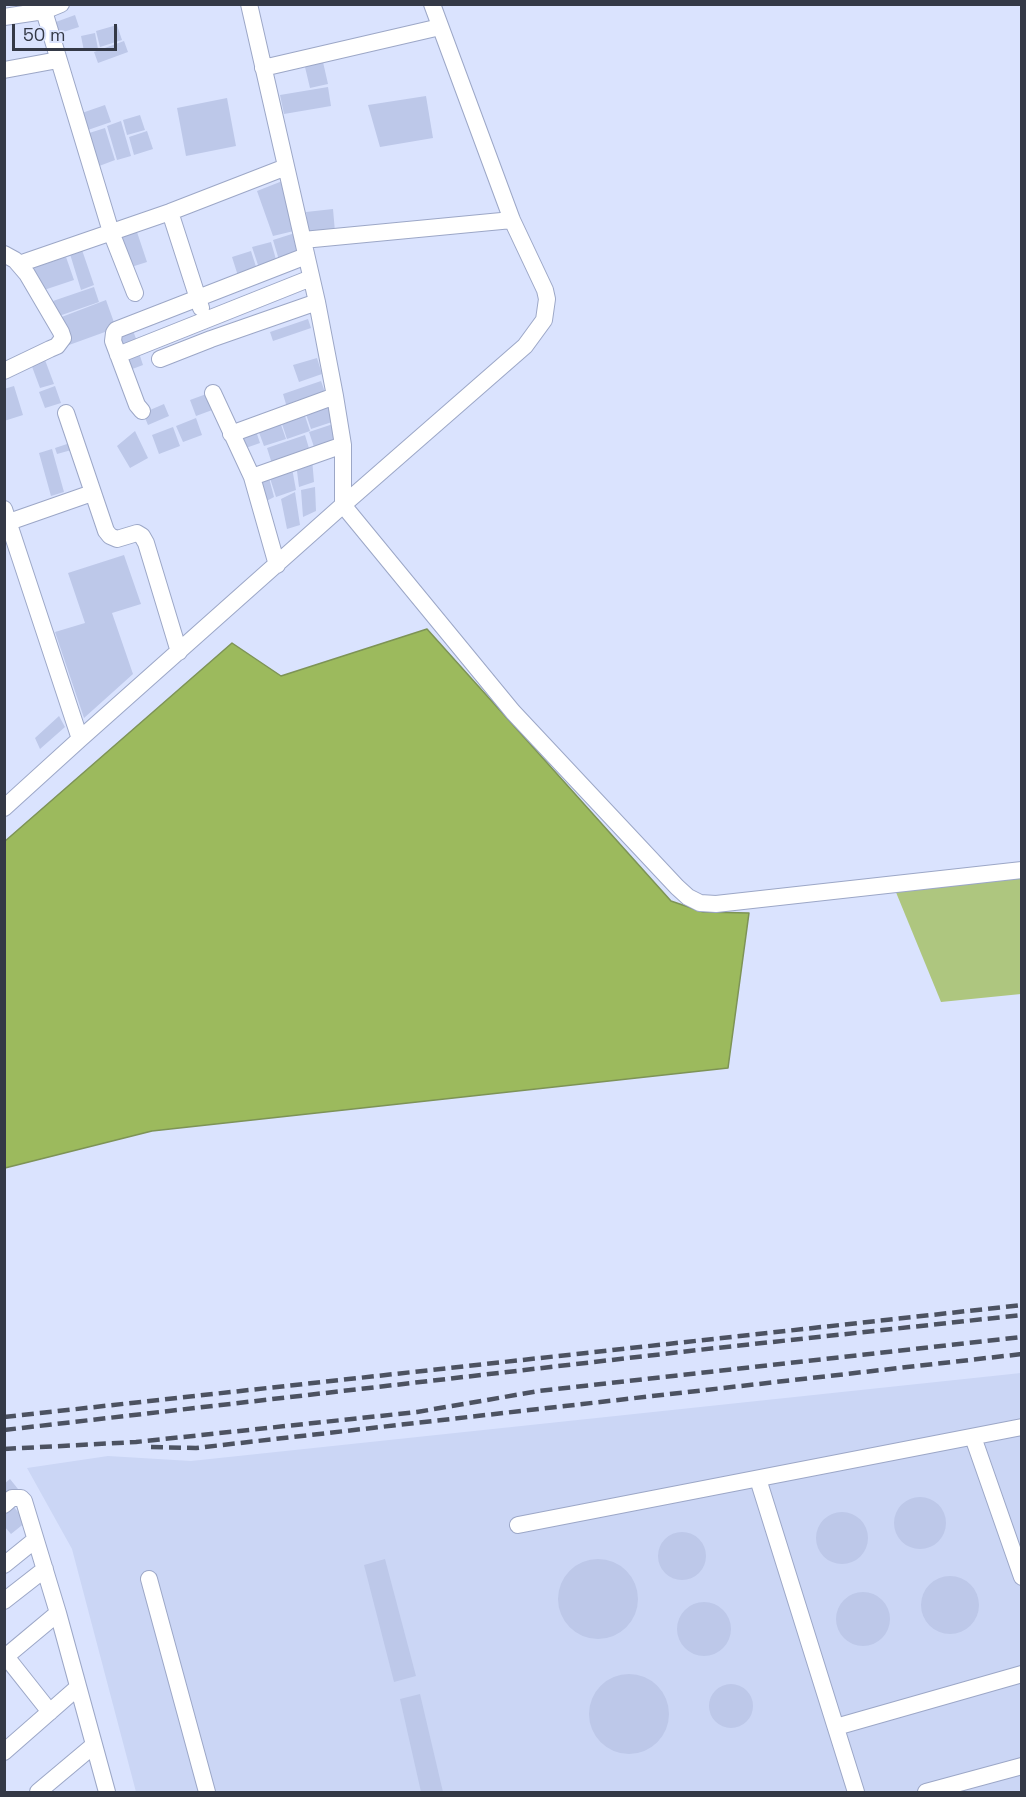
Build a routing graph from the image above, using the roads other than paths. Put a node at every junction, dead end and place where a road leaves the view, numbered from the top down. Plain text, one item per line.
1 (61, 4) edge
2 (249, 4) edge
3 (432, 4) edge
4 (44, 11) junction
5 (4, 17) edge
6 (440, 27) junction
7 (58, 60) junction
8 (263, 68) junction
9 (4, 70) edge
10 (286, 167) junction
11 (170, 212) junction
12 (512, 220) junction
13 (111, 232) junction
14 (304, 248) junction
15 (4, 254) edge
16 (20, 264) junction
17 (311, 278) junction
18 (135, 292) dead end
19 (198, 298) junction
20 (317, 302) junction
21 (204, 320) junction
22 (211, 339) junction
23 (118, 355) junction
24 (160, 359) dead end
25 (4, 370) edge
26 (213, 393) dead end
27 (335, 396) junction
28 (142, 411) dead end
29 (66, 413) dead end
30 (231, 434) junction
31 (343, 445) junction
32 (252, 477) junction
33 (92, 493) junction
34 (343, 505) junction
35 (7, 515) edge
36 (277, 565) junction
37 (179, 652) junction
38 (80, 739) junction
39 (4, 808) edge
40 (1022, 870) edge
41 (1022, 1427) edge
42 (973, 1437) junction
43 (758, 1479) junction
44 (4, 1504) edge
45 (518, 1525) dead end
46 (35, 1539) junction
47 (4, 1566) edge
48 (45, 1569) junction
49 (1022, 1576) edge
50 (149, 1579) dead end
51 (4, 1601) edge
52 (58, 1613) junction
53 (5, 1656) edge
54 (1022, 1674) edge
55 (77, 1688) junction
56 (50, 1712) junction
57 (836, 1727) junction
58 (8, 1743) edge
59 (94, 1745) junction
60 (1022, 1766) edge
61 (974, 1786) edge
62 (38, 1792) edge
63 (107, 1792) edge
64 (207, 1792) edge
65 (856, 1792) edge
66 (926, 1792) edge

1 - 4 street
2 - 8 street
3 - 6 street
4 - 5 street
4 - 7 street
6 - 8 street
6 - 12 street
7 - 9 street
7 - 13 street
8 - 10 street
10 - 11 street
10 - 14 street
11 - 13 street
11 - 19 street
12 - 14 street
12 - 34 street
13 - 16 street
13 - 18 street
14 - 17 street
14 - 19 street
15 - 16 street
16 - 25 street
17 - 20 street
17 - 21 street
19 - 21 street
19 - 23 street
20 - 22 street
20 - 27 street
21 - 22 street
21 - 23 street
22 - 24 street
23 - 28 street
26 - 30 street
27 - 30 street
27 - 31 street
29 - 33 street
30 - 32 street
31 - 32 street
31 - 34 street
32 - 36 street
33 - 35 street
33 - 37 street
34 - 36 street
34 - 40 street
35 - 38 street
36 - 37 street
37 - 38 street
38 - 39 street
41 - 42 street
42 - 43 street
42 - 49 street
43 - 45 street
43 - 57 street
44 - 46 street
46 - 47 street
46 - 48 street
48 - 51 street
48 - 52 street
50 - 64 street
52 - 53 street
52 - 55 street
53 - 56 street
54 - 57 street
55 - 56 street
55 - 59 street
56 - 58 street
57 - 65 street
59 - 62 street
59 - 63 street
60 - 61 street
61 - 66 street

